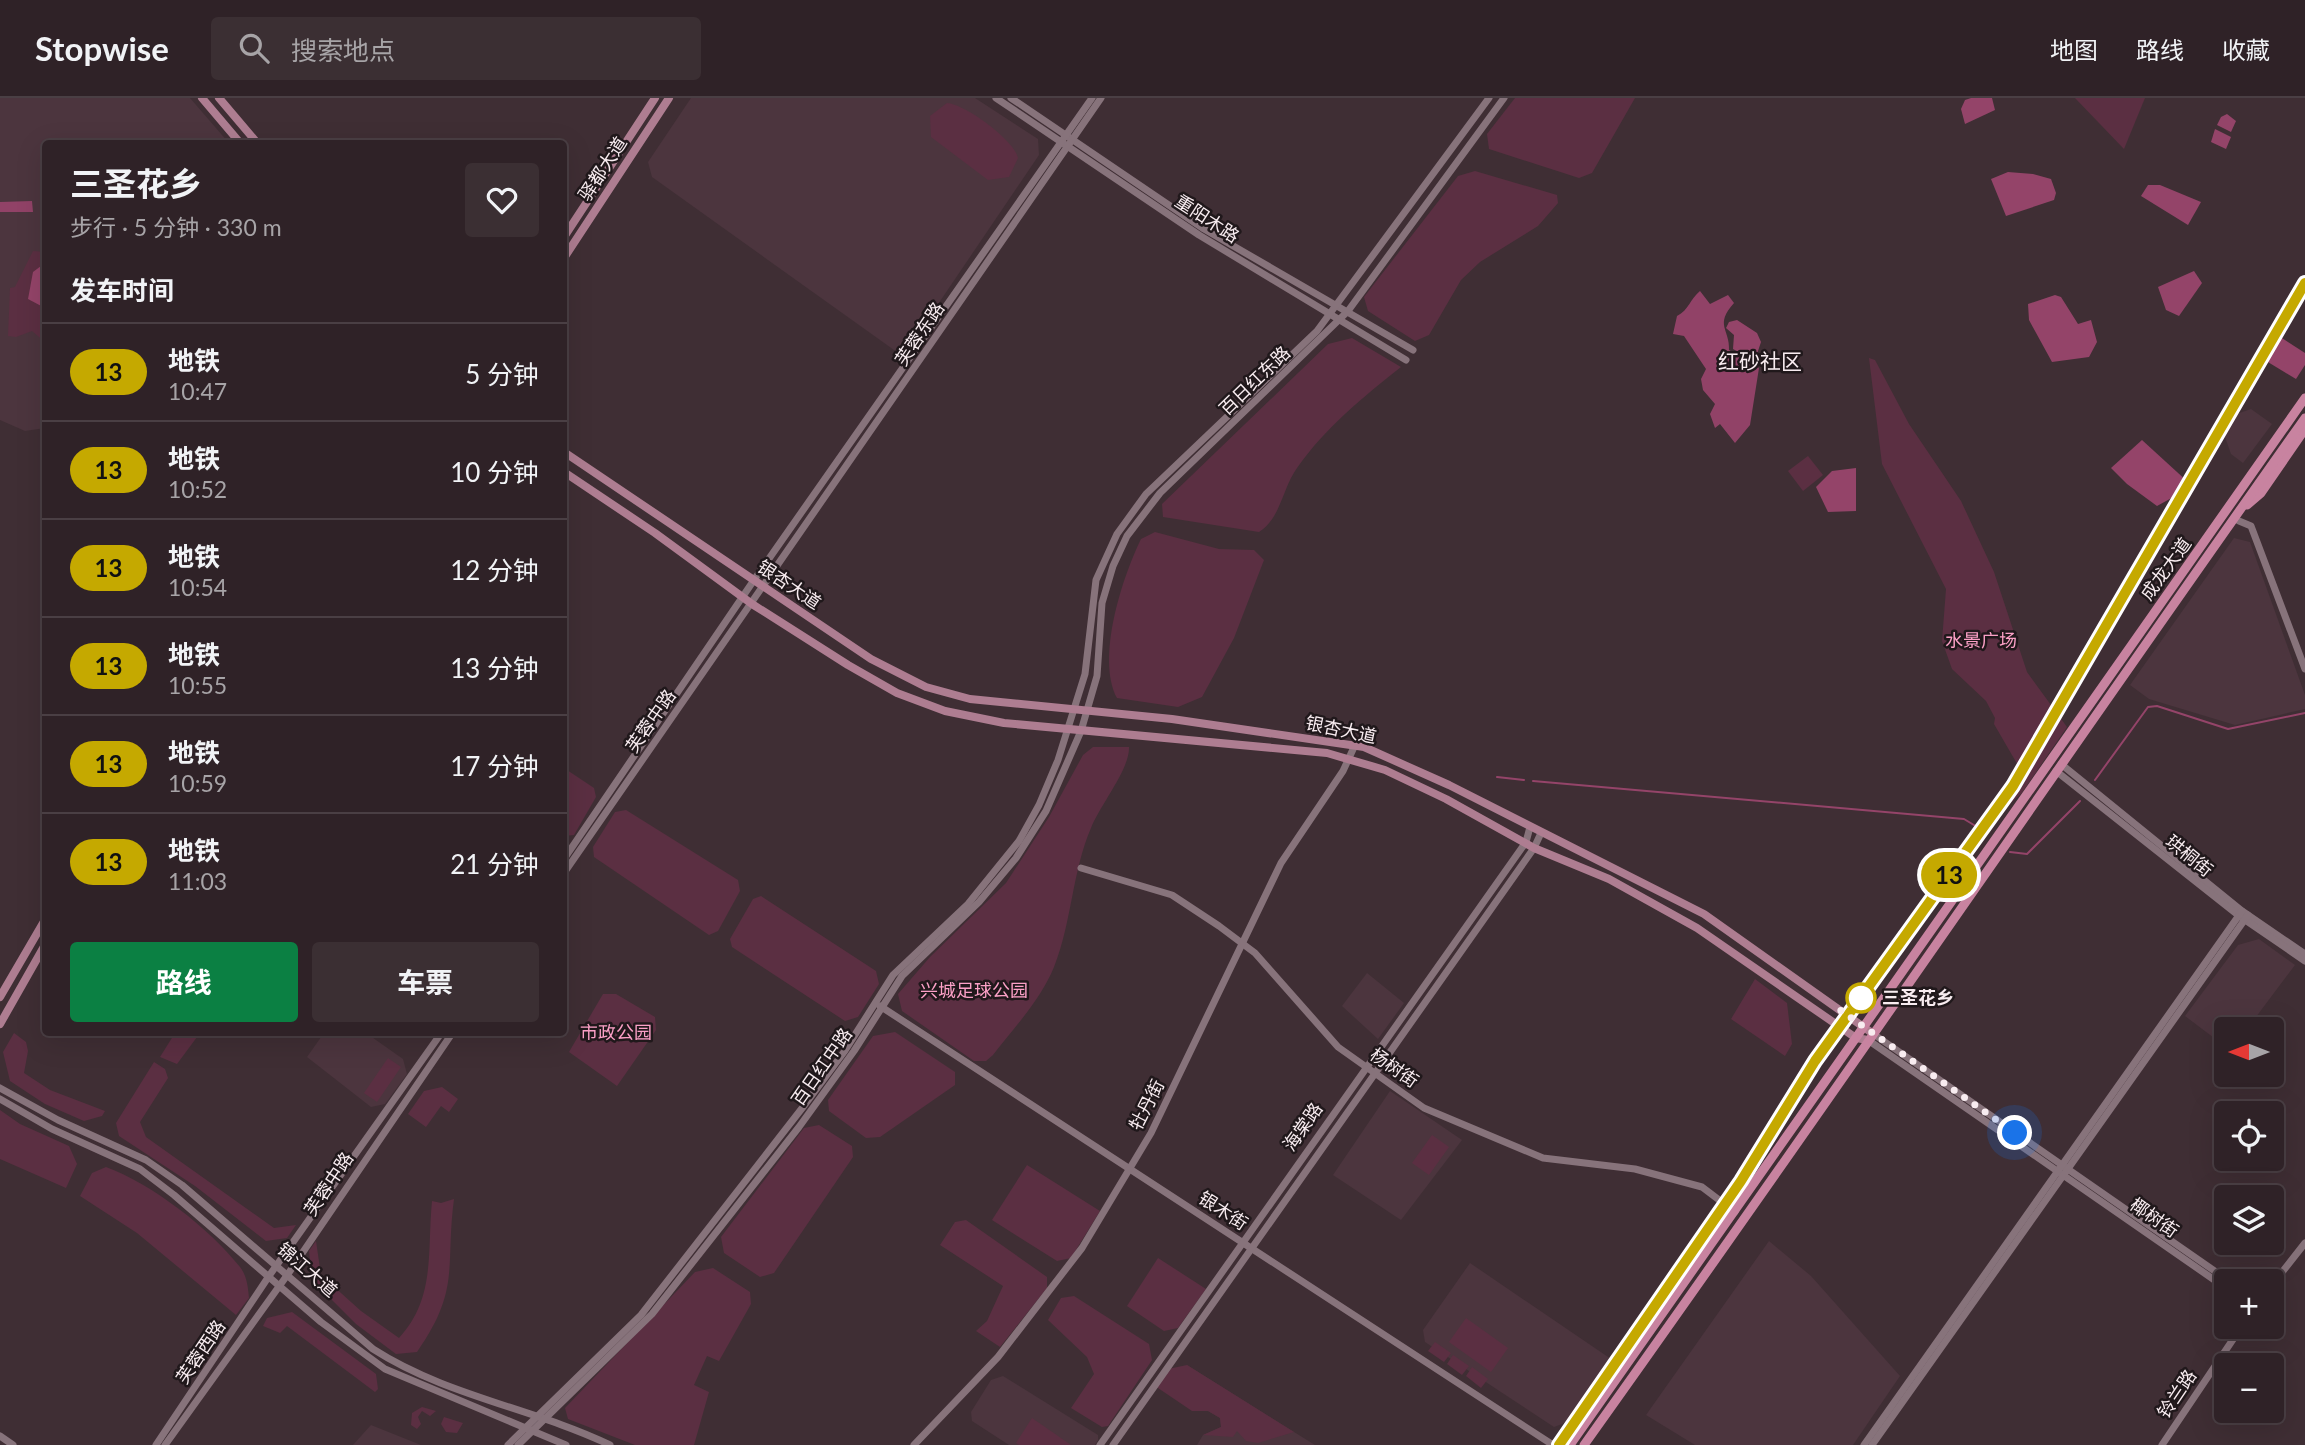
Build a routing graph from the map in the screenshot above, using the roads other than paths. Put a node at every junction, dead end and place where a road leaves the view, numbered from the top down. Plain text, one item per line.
1 (202, 98) edge
2 (219, 98) edge
3 (655, 98) edge
4 (669, 98) edge
5 (996, 98) edge
6 (1011, 98) edge
7 (1092, 98) edge
8 (1101, 98) edge
9 (1489, 98) edge
10 (1504, 98) edge
11 (1068, 139) junction
12 (238, 140) edge
13 (255, 140) edge
14 (567, 232) edge
15 (567, 253) edge
16 (1339, 304) junction
17 (1348, 311) junction
18 (1332, 313) junction
19 (1342, 318) junction
20 (1413, 350) dead end
21 (1406, 360) dead end
22 (2305, 398) edge
23 (2305, 418) edge
24 (2305, 429) edge
25 (567, 454) edge
26 (567, 474) edge
27 (2238, 517) junction
28 (754, 580) junction
29 (764, 587) junction
30 (742, 597) junction
31 (752, 604) junction
32 (2305, 669) edge
33 (1072, 708) junction
34 (1088, 710) junction
35 (1067, 730) junction
36 (1081, 732) junction
37 (1355, 745) junction
38 (1349, 759) junction
39 (2059, 768) junction
40 (1530, 827) junction
41 (1541, 832) junction
42 (1526, 842) junction
43 (1534, 848) junction
44 (567, 855) edge
45 (1082, 868) dead end
46 (567, 869) edge
47 (2243, 915) junction
48 (42, 925) edge
49 (1241, 943) junction
50 (42, 950) edge
51 (2305, 954) edge
52 (2305, 961) edge
53 (0, 997) edge
54 (878, 1005) junction
55 (0, 1024) edge
56 (1863, 1027) junction
57 (439, 1036) edge
58 (450, 1036) edge
59 (1870, 1037) junction
60 (1856, 1038) junction
61 (1365, 1068) junction
62 (1373, 1074) junction
63 (0, 1087) edge
64 (0, 1099) edge
65 (1130, 1169) junction
66 (2062, 1170) junction
67 (1735, 1212) junction
68 (1242, 1242) junction
69 (2305, 1243) edge
70 (1251, 1248) junction
71 (277, 1265) junction
72 (2284, 1270) edge
73 (2214, 1271) edge
74 (288, 1274) junction
75 (269, 1276) junction
76 (2214, 1279) edge
77 (279, 1285) junction
78 (2233, 1339) edge
79 (536, 1418) junction
80 (545, 1421) junction
81 (530, 1430) junction
82 (0, 1436) edge
83 (13, 1445) edge
84 (156, 1445) edge
85 (165, 1445) edge
86 (508, 1445) edge
87 (518, 1445) edge
88 (566, 1445) edge
89 (610, 1445) edge
90 (914, 1445) edge
91 (1100, 1445) edge
92 (1113, 1445) edge
93 (1553, 1445) edge
94 (1570, 1445) edge
95 (1584, 1445) edge
96 (1864, 1445) edge
97 (1872, 1445) edge
98 (2162, 1445) edge

1 - 12 main road
2 - 13 main road
3 - 14 main road, 驿都大道
4 - 15 main road, 驿都大道
5 - 11 street, 重阳木路
6 - 11 street, 重阳木路
7 - 11 street, 芙蓉东路
8 - 11 street, 芙蓉东路
9 - 16 street, 百日红东路
10 - 17 street, 百日红东路
11 - 16 street, 重阳木路
11 - 18 street, 重阳木路
11 - 28 street, 芙蓉东路
11 - 29 street, 芙蓉东路
16 - 17 street, 重阳木路
16 - 18 street, 百日红东路
17 - 19 street, 百日红东路
17 - 20 street, 重阳木路
18 - 19 street, 重阳木路
18 - 33 street, 百日红东路
19 - 21 street, 重阳木路
19 - 34 street, 百日红东路
22 - 56 highway, 成龙大道
23 - 27 highway, 成龙大道
24 - 27 highway
25 - 28 main road, 银杏大道
26 - 30 main road, 银杏大道
27 - 32 street
27 - 39 highway, 成龙大道
28 - 29 main road, 银杏大道
28 - 30 street, 芙蓉中路
29 - 31 street, 芙蓉中路
29 - 33 main road, 银杏大道
30 - 31 main road, 银杏大道
30 - 44 street, 芙蓉中路
31 - 35 main road, 银杏大道
31 - 46 street, 芙蓉中路
33 - 34 main road, 银杏大道
33 - 35 street, 百日红中路
34 - 36 street, 百日红中路
34 - 37 main road, 银杏大道
35 - 36 main road, 银杏大道
35 - 54 street, 百日红中路
36 - 38 main road, 银杏大道
36 - 54 street, 百日红中路
37 - 38 street, 牡丹街
37 - 40 main road, 银杏大道
38 - 42 main road, 银杏大道
38 - 49 street, 牡丹街
39 - 47 street, 珙桐街
39 - 59 highway, 成龙大道
40 - 41 main road, 银杏大道
40 - 42 street, 海棠路
41 - 43 street, 海棠路
41 - 56 main road, 银杏大道
42 - 43 main road, 银杏大道
42 - 61 street, 海棠路
43 - 60 main road, 银杏大道
43 - 62 street, 海棠路
45 - 49 street, 杨树街
47 - 51 street, 珙桐街
47 - 52 street, 珙桐街
47 - 66 street
48 - 53 main road
49 - 61 street, 杨树街
49 - 65 street, 牡丹街
50 - 55 main road
54 - 65 street, 银木街
54 - 79 street, 百日红中路
54 - 80 street, 百日红中路
56 - 59 main road, 银杏大道
56 - 60 highway, 成龙大道
57 - 71 street, 芙蓉中路
58 - 74 street, 芙蓉中路
59 - 60 main road, 银杏大道
59 - 66 street, 银杏大道
59 - 95 highway, 成龙大道
60 - 67 highway, 成龙大道
61 - 62 street, 杨树街
61 - 68 street, 海棠路
62 - 67 street, 杨树街
62 - 70 street, 海棠路
63 - 71 street, 锦江大道
64 - 75 street, 锦江大道
65 - 68 street, 银木街
65 - 90 street, 牡丹街
66 - 73 street, 椰树街
66 - 76 street, 椰树街
66 - 96 street
66 - 97 street
67 - 94 highway, 成龙大道
68 - 70 street, 银木街
68 - 91 street, 海棠路
69 - 72 street
70 - 92 street, 海棠路
70 - 93 street, 银木街
71 - 74 street, 锦江大道
71 - 75 street, 芙蓉中路
74 - 77 street, 芙蓉中路
74 - 79 street, 锦江大道
75 - 77 street, 锦江大道
75 - 84 street, 芙蓉西路
77 - 81 street, 锦江大道
77 - 85 street, 芙蓉西路
78 - 98 street, 铃兰路
79 - 80 street, 锦江大道
79 - 81 street, 百日红中路
80 - 81 street, 百日红中路
80 - 89 street, 锦江大道
81 - 86 street
81 - 87 street
81 - 88 street, 锦江大道
82 - 83 street

